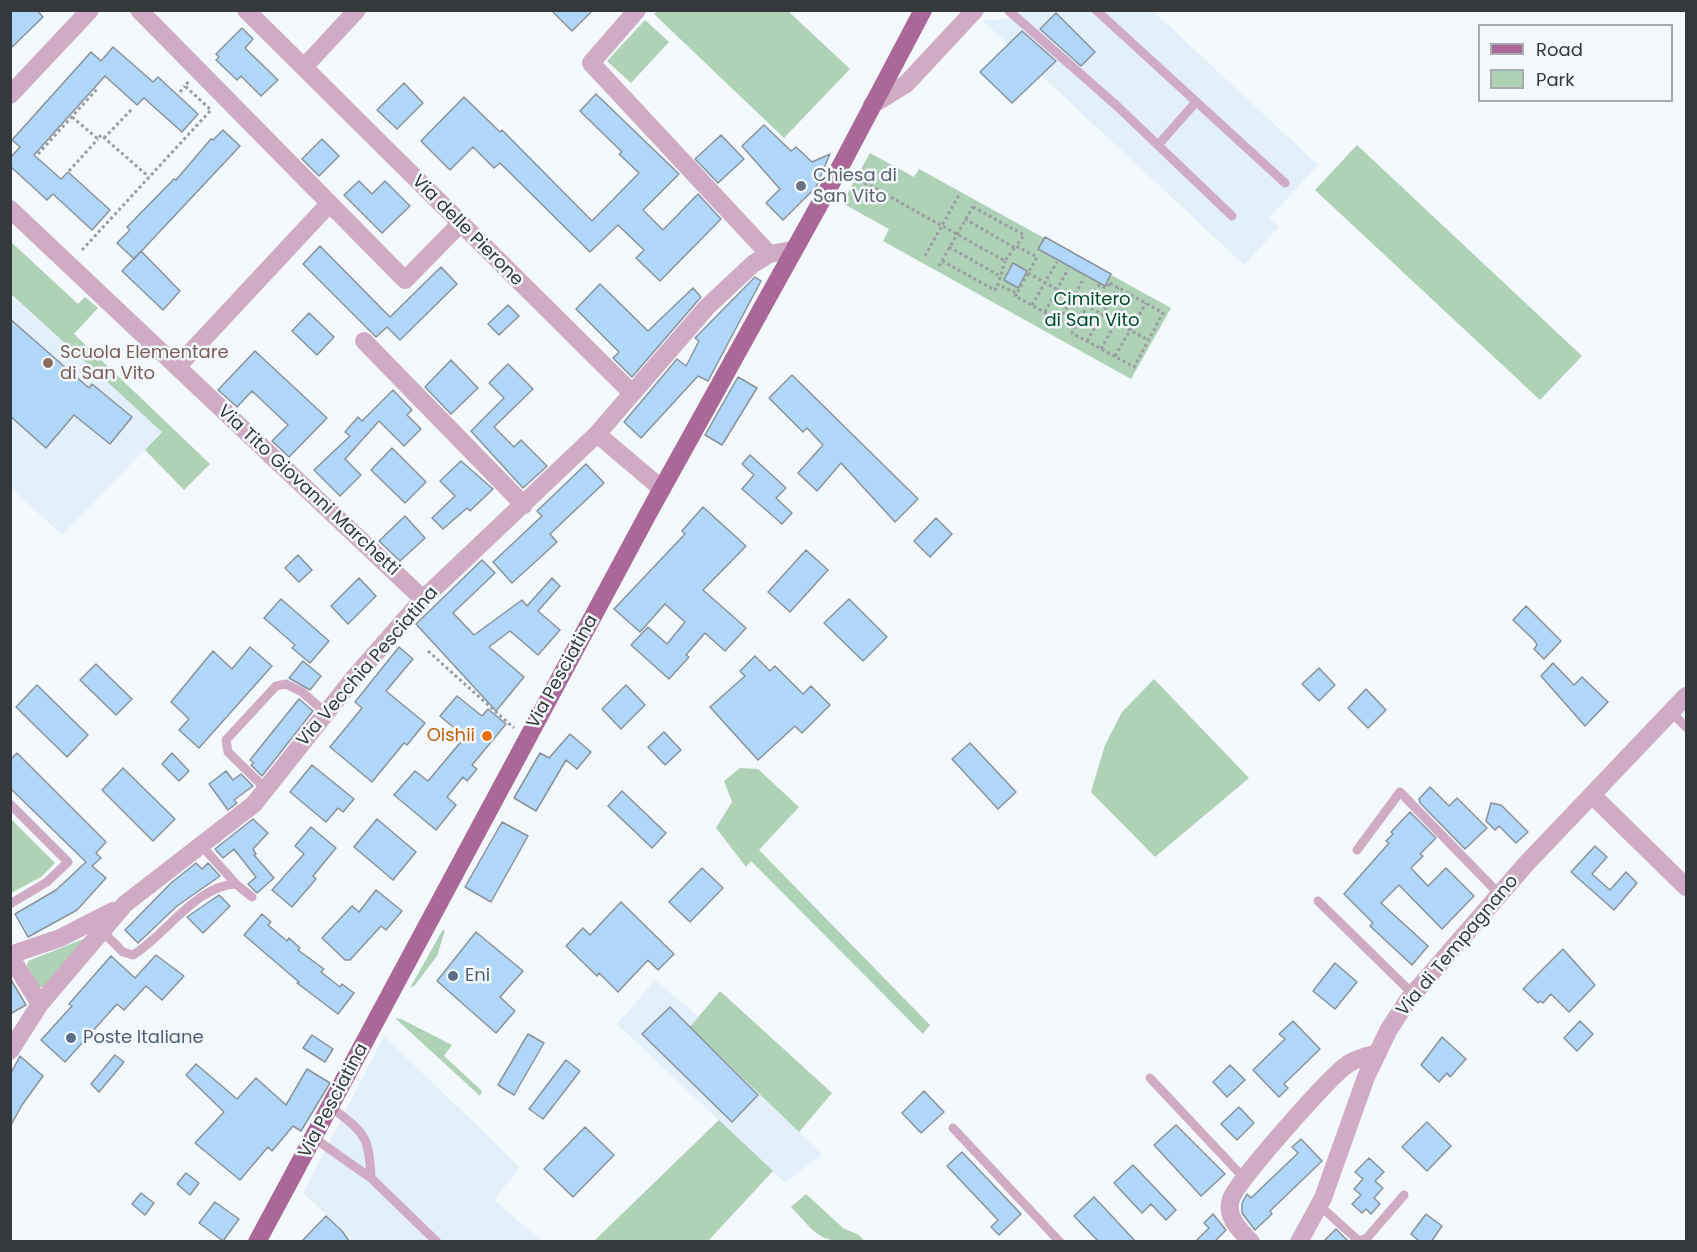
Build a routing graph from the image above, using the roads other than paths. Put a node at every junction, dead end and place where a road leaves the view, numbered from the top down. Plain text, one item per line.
1 (90, 10) edge
2 (139, 10) edge
3 (246, 10) edge
4 (357, 10) edge
5 (638, 10) edge
6 (922, 10) edge
7 (975, 10) edge
8 (1008, 10) edge
9 (1096, 10) edge
10 (305, 66) junction
11 (10, 95) edge
12 (1196, 102) junction
13 (872, 105) junction
14 (1158, 145) junction
15 (1285, 183) dead end
16 (329, 204) junction
17 (10, 209) edge
18 (1233, 216) dead end
19 (460, 224) junction
20 (792, 250) junction
21 (769, 254) junction
22 (364, 341) dead end
23 (177, 367) junction
24 (632, 393) junction
25 (597, 434) junction
26 (662, 489) junction
27 (524, 505) junction
28 (423, 599) junction
29 (1686, 696) edge
30 (1671, 712) junction
31 (326, 713) junction
32 (1686, 727) edge
33 (266, 789) junction
34 (1592, 795) junction
35 (10, 804) edge
36 (201, 845) junction
37 (1357, 850) dead end
38 (236, 884) junction
39 (1686, 887) edge
40 (1500, 895) junction
41 (252, 897) dead end
42 (1318, 901) dead end
43 (10, 904) edge
44 (125, 904) junction
45 (102, 931) junction
46 (10, 956) edge
47 (1413, 994) junction
48 (40, 1004) junction
49 (10, 1050) edge
50 (1378, 1053) junction
51 (1150, 1078) dead end
52 (331, 1107) junction
53 (953, 1128) dead end
54 (314, 1137) junction
55 (371, 1178) junction
56 (1244, 1178) junction
57 (1404, 1195) dead end
58 (1318, 1205) junction
59 (1360, 1241) edge
60 (257, 1242) edge
61 (437, 1242) edge
62 (1060, 1242) edge
63 (1251, 1242) edge
64 (1299, 1242) edge

1 - 11 street
2 - 16 street
3 - 10 street, Via delle Pierone
4 - 10 street
5 - 21 street
6 - 13 main road, Via Pesciatina
7 - 13 street
8 - 14 lane
9 - 12 lane
10 - 19 street, Via delle Pierone
12 - 14 lane
12 - 15 lane
13 - 20 main road, Via Pesciatina
14 - 18 lane
16 - 19 street
16 - 23 street
17 - 23 street, Via Tito Giovanni Marchetti
19 - 24 street, Via delle Pierone
20 - 21 street, Via Vecchia Pesciatina
20 - 26 main road, Via Pesciatina
21 - 24 street, Via Vecchia Pesciatina
22 - 27 street
23 - 28 street, Via Tito Giovanni Marchetti
24 - 25 street, Via Vecchia Pesciatina
25 - 26 street
25 - 27 street, Via Vecchia Pesciatina
26 - 52 main road, Via Pesciatina
27 - 28 street, Via Vecchia Pesciatina
28 - 31 street, Via Vecchia Pesciatina
29 - 30 street, Via di Tempagnano
30 - 32 lane
30 - 34 street, Via di Tempagnano
31 - 33 street, Via Vecchia Pesciatina
31 - 33 lane
33 - 36 street, Via Vecchia Pesciatina
34 - 39 street
34 - 40 street, Via di Tempagnano
35 - 43 lane
36 - 38 lane
36 - 44 street, Via Vecchia Pesciatina
37 - 40 lane
38 - 41 lane
38 - 45 lane
40 - 47 street, Via di Tempagnano
42 - 47 lane
44 - 45 street, Via Vecchia Pesciatina
44 - 46 street
45 - 48 street, Via Vecchia Pesciatina
46 - 48 street
47 - 50 street, Via di Tempagnano
48 - 49 street, Via Vecchia Pesciatina
50 - 56 street
50 - 58 street, Via di Tempagnano
51 - 56 lane
52 - 54 main road, Via Pesciatina
52 - 55 lane
53 - 62 lane
54 - 55 lane
54 - 60 main road, Via Pesciatina
55 - 61 lane
56 - 63 street
57 - 59 lane
58 - 59 lane
58 - 64 street, Via di Tempagnano

